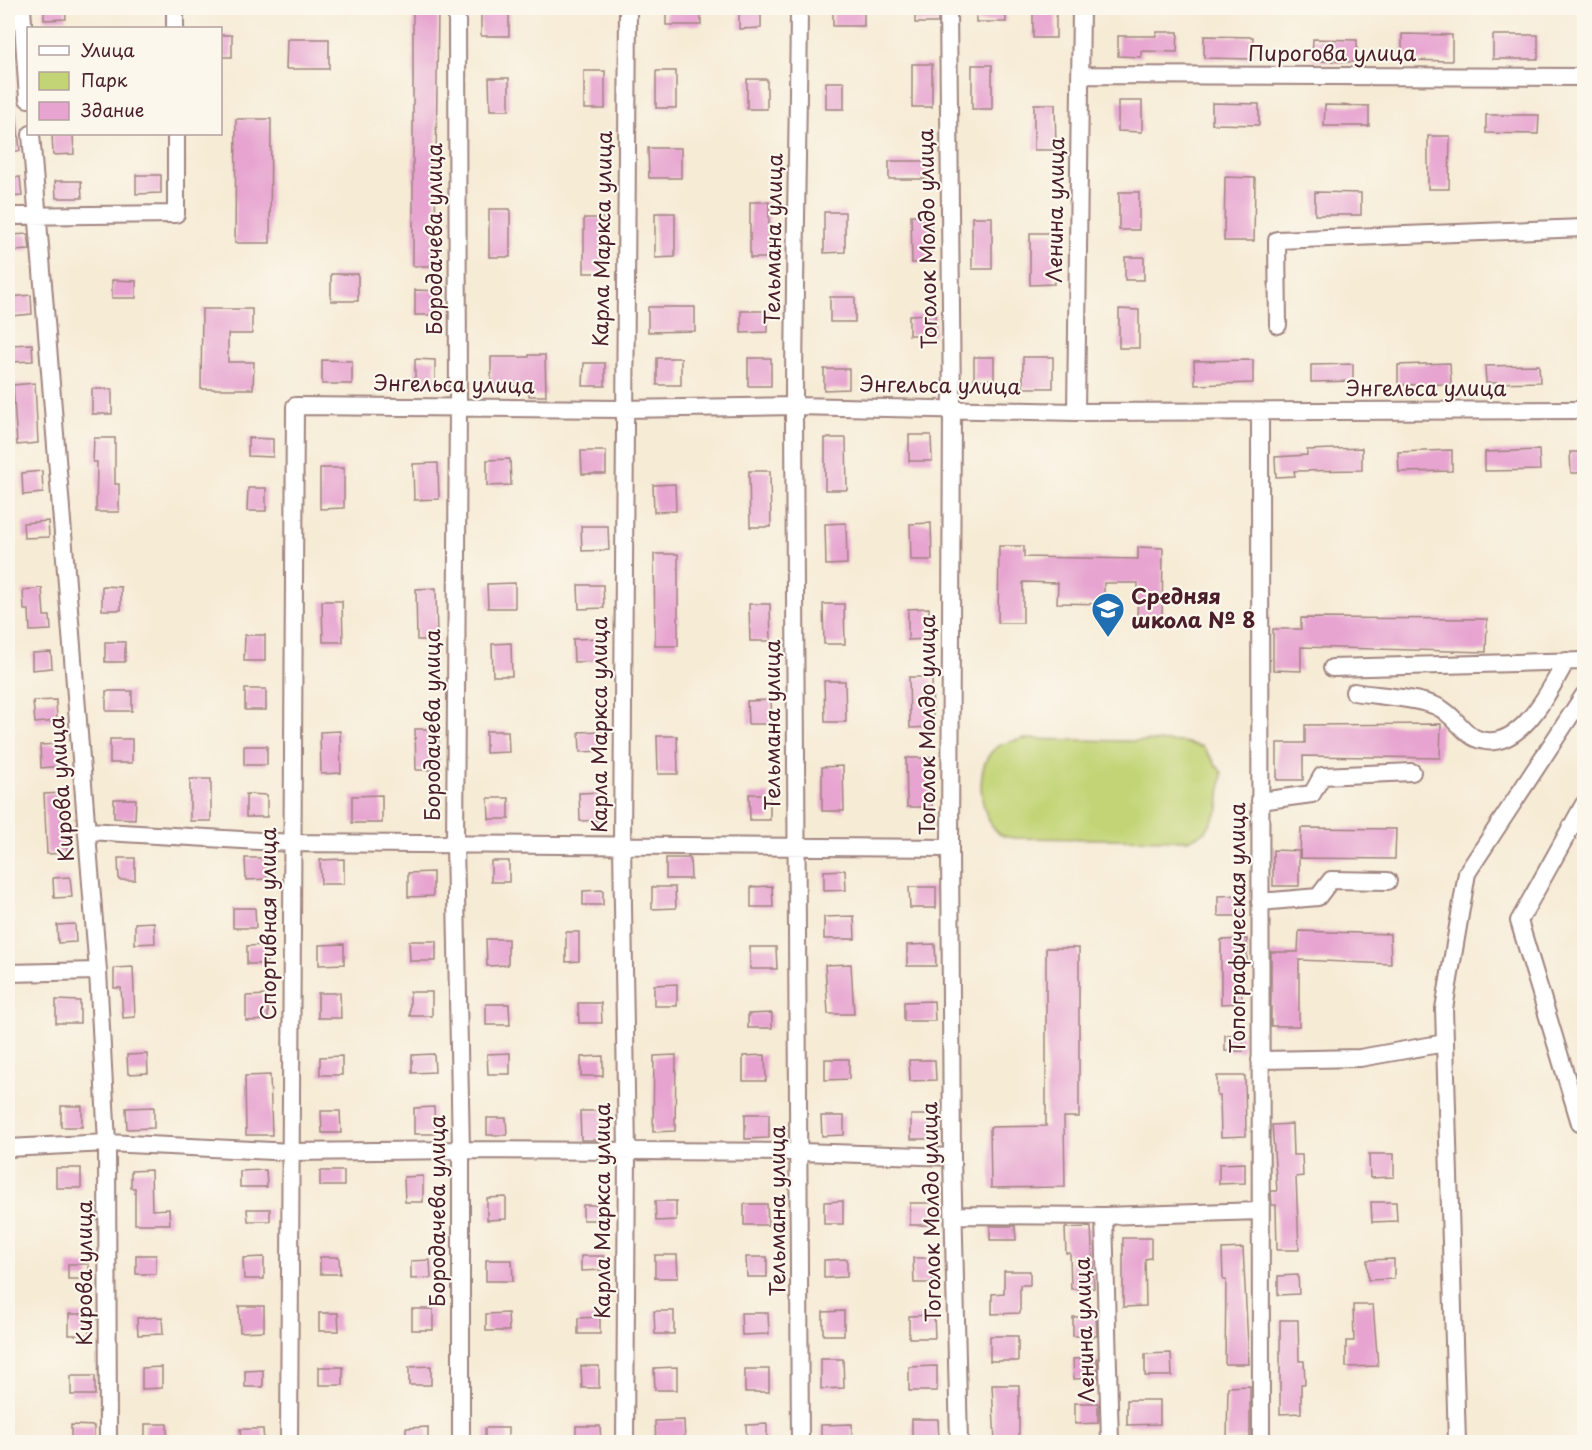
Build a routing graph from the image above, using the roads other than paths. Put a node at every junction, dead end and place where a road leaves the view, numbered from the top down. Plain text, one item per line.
1 (22, 8) edge
2 (175, 8) edge
3 (457, 8) edge
4 (628, 8) edge
5 (799, 8) edge
6 (948, 8) edge
7 (1081, 8) edge
8 (175, 27) edge
9 (1080, 75) junction
10 (1584, 77) edge
11 (27, 84) edge
12 (31, 135) edge
13 (176, 135) edge
14 (36, 215) junction
15 (8, 216) edge
16 (1584, 228) edge
17 (1278, 325) dead end
18 (295, 406) joint
19 (794, 406) junction
20 (458, 407) junction
21 (952, 408) junction
22 (624, 410) junction
23 (1584, 410) edge
24 (1076, 412) junction
25 (1260, 413) junction
26 (1584, 661) edge
27 (1566, 662) junction
28 (1332, 668) dead end
29 (1354, 692) dead end
30 (1584, 695) edge
31 (1412, 772) dead end
32 (1260, 801) junction
33 (1584, 804) edge
34 (88, 831) junction
35 (291, 843) junction
36 (455, 844) junction
37 (622, 845) junction
38 (796, 846) junction
39 (950, 848) junction
40 (1388, 881) dead end
41 (1260, 902) junction
42 (98, 970) junction
43 (8, 973) edge
44 (1445, 1043) junction
45 (1260, 1060) junction
46 (1584, 1123) edge
47 (107, 1143) junction
48 (8, 1148) edge
49 (461, 1150) junction
50 (292, 1152) junction
51 (627, 1152) junction
52 (801, 1152) junction
53 (952, 1157) junction
54 (1260, 1211) junction
55 (954, 1215) junction
56 (1104, 1216) junction
57 (108, 1443) edge
58 (290, 1443) edge
59 (461, 1443) edge
60 (625, 1443) edge
61 (800, 1443) edge
62 (959, 1443) edge
63 (1110, 1443) edge
64 (1261, 1443) edge
65 (1457, 1443) edge

1 - 11 street
2 - 8 street
3 - 20 street, Бородачева улица
4 - 22 street, Карла Маркса улица
5 - 19 street, Тельмана улица
6 - 21 street, Тоголок Молдо улица
7 - 9 street, Ленина улица
9 - 10 street, Пирогова улица
9 - 24 street, Ленина улица
12 - 14 street, Кирова улица
13 - 14 street
14 - 15 street
14 - 34 street, Кирова улица
16 - 17 street
18 - 20 street, Энгельса улица
18 - 35 street, Спортивная улица
19 - 21 street, Энгельса улица
19 - 22 street, Энгельса улица
19 - 38 street, Тельмана улица
20 - 22 street, Энгельса улица
20 - 36 street, Бородачева улица
21 - 24 street, Энгельса улица
21 - 39 street, Тоголок Молдо улица
22 - 37 street, Карла Маркса улица
23 - 25 street, Энгельса улица
24 - 25 street, Энгельса улица
25 - 32 street, Топографическая улица
26 - 27 street
27 - 28 street
27 - 29 street
30 - 44 street
31 - 32 street
32 - 41 street, Топографическая улица
33 - 46 street
34 - 35 street
34 - 42 street, Кирова улица
35 - 36 street
35 - 50 street, Спортивная улица
36 - 37 street
36 - 49 street, Бородачева улица
37 - 38 street
37 - 51 street, Карла Маркса улица
38 - 39 street
38 - 52 street, Тельмана улица
39 - 53 street, Тоголок Молдо улица
40 - 41 street
41 - 45 street, Топографическая улица
42 - 43 street
42 - 47 street, Кирова улица
44 - 45 street
44 - 65 street
45 - 54 street, Топографическая улица
47 - 48 street
47 - 50 street
47 - 57 street, Кирова улица
49 - 50 street
49 - 51 street
49 - 59 street, Бородачева улица
50 - 58 street, Спортивная улица
51 - 52 street
51 - 60 street, Карла Маркса улица
52 - 53 street
52 - 61 street, Тельмана улица
53 - 55 street, Тоголок Молдо улица
54 - 56 street
54 - 64 street, Топографическая улица
55 - 56 street
55 - 62 street, Тоголок Молдо улица
56 - 63 street, Ленина улица

